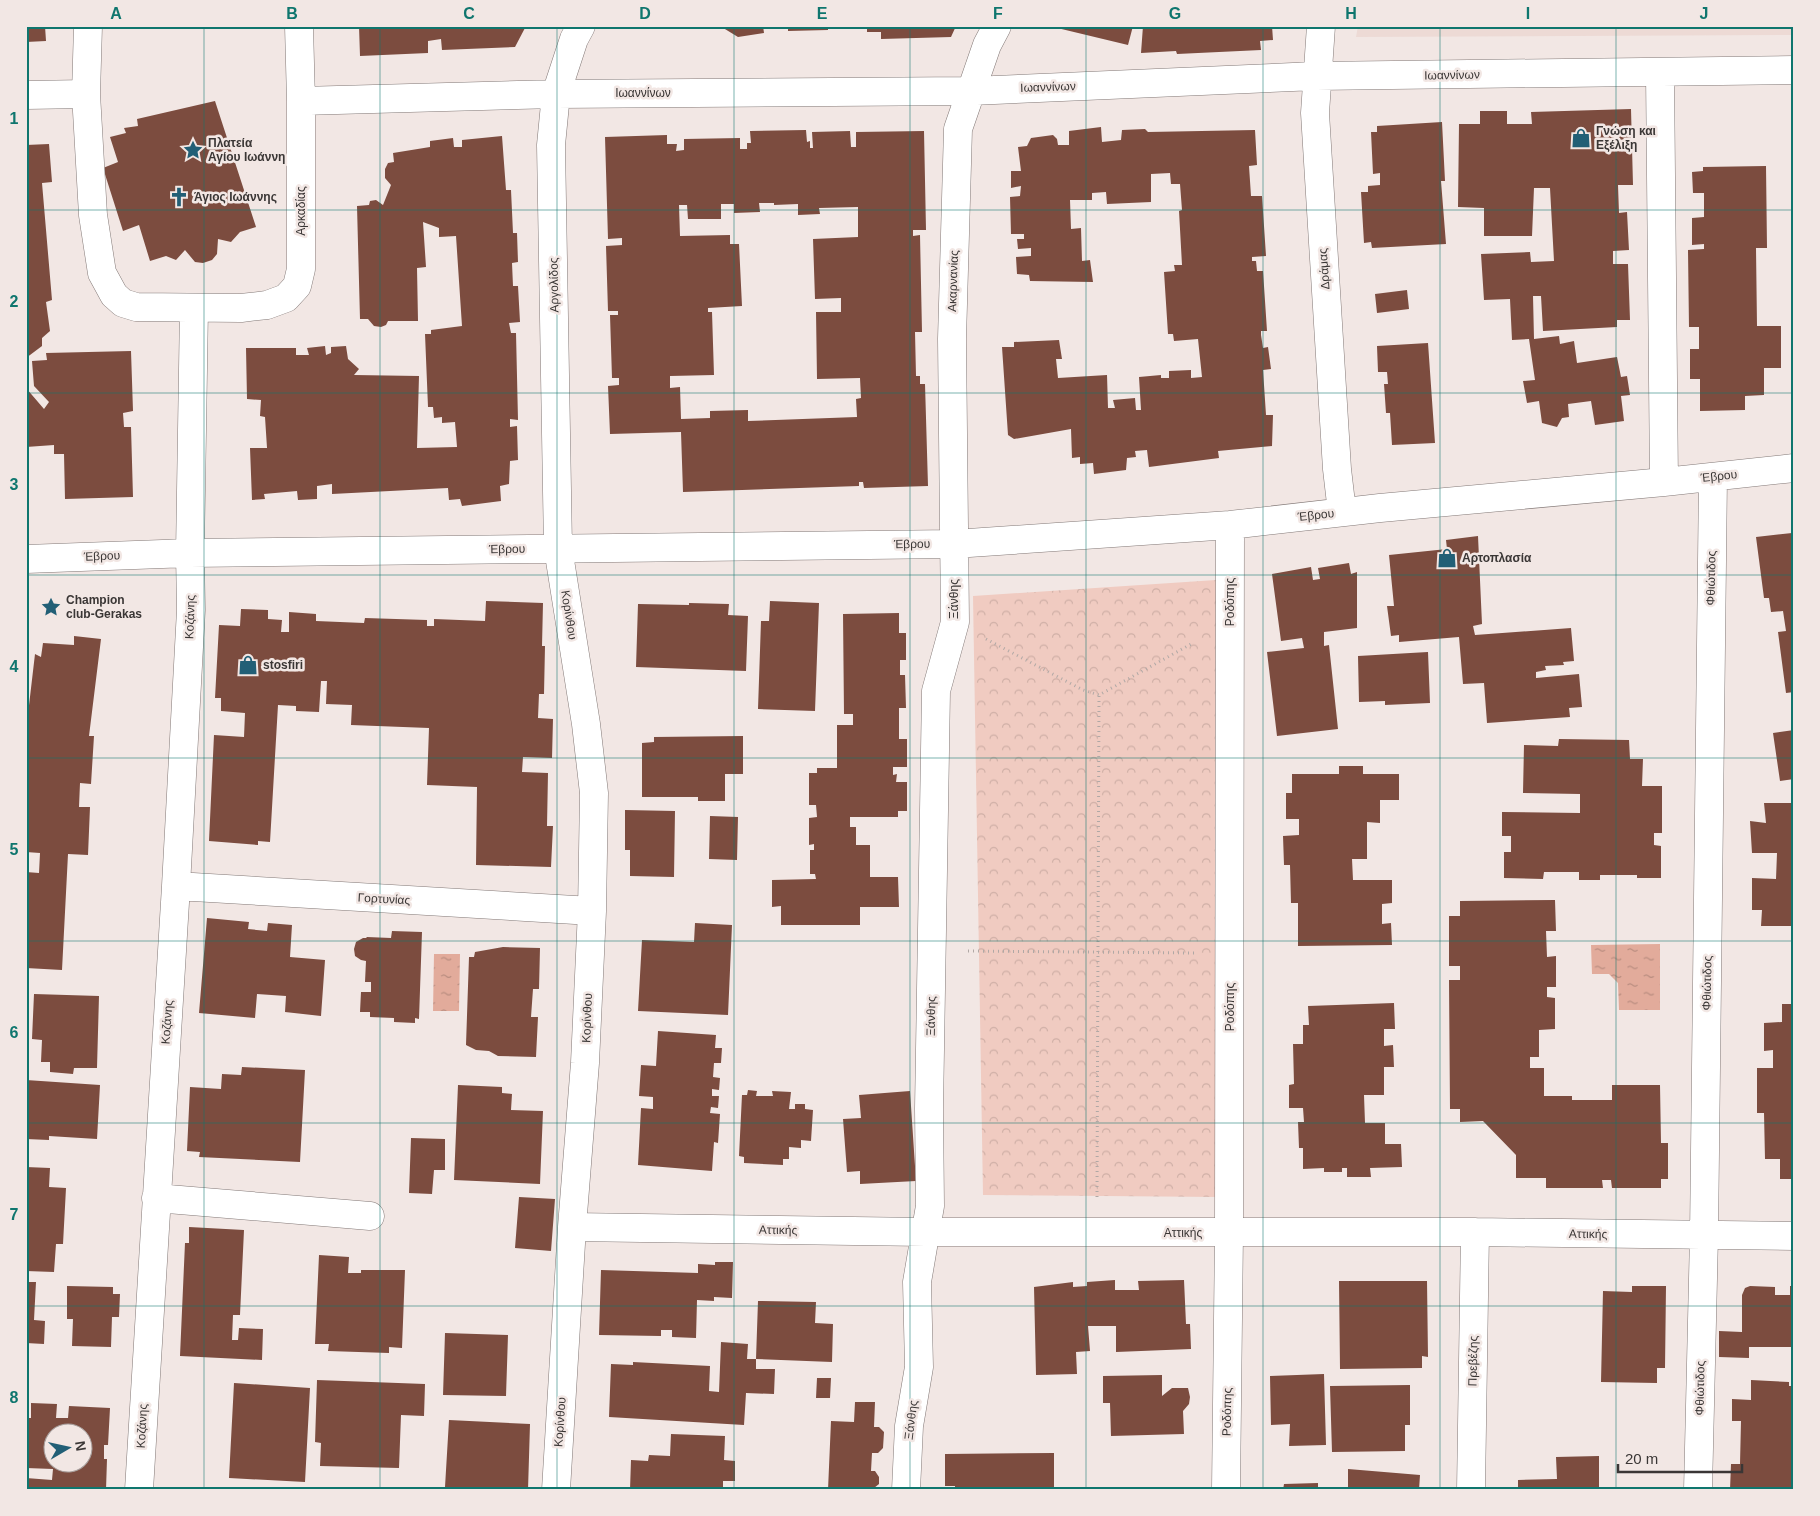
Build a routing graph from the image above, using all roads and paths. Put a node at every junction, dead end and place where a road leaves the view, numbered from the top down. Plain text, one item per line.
1 (88, 26) edge
2 (298, 26) edge
3 (581, 26) edge
4 (997, 26) edge
5 (1321, 26) edge
6 (1794, 70) edge
7 (1660, 73) junction
8 (1316, 76) junction
9 (971, 91) junction
10 (86, 94) junction
11 (556, 94) junction
12 (26, 95) edge
13 (301, 101) junction
14 (194, 308) junction
15 (1794, 468) edge
16 (1712, 477) junction
17 (1664, 482) junction
18 (1342, 512) junction
19 (1230, 525) junction
20 (954, 544) junction
21 (558, 548) junction
22 (190, 553) junction
23 (26, 559) edge
24 (955, 622) junction
25 (1230, 622) junction
26 (1099, 695) junction
27 (176, 886) junction
28 (592, 911) junction
29 (932, 950) junction
30 (1098, 952) junction
31 (1230, 954) junction
32 (156, 1198) junction
33 (370, 1216) dead end
34 (572, 1227) junction
35 (926, 1232) junction
36 (1097, 1232) junction
37 (1229, 1232) junction
38 (1475, 1232) junction
39 (1704, 1236) junction
40 (1794, 1236) edge
41 (139, 1490) edge
42 (556, 1490) edge
43 (906, 1490) edge
44 (1226, 1490) edge
45 (1471, 1490) edge
46 (1698, 1490) edge

1 - 10 street, Αρκαδίας
2 - 13 street, Αρκαδίας
3 - 11 street, Αργολίδος
4 - 9 street, Ακαρνανίας
5 - 8 street, Δράμας
6 - 7 street, Ιωαννίνων
7 - 8 street, Ιωαννίνων
7 - 17 street
8 - 9 street, Ιωαννίνων
8 - 18 street, Δράμας
9 - 11 street, Ιωαννίνων
9 - 20 street, Ακαρνανίας
10 - 12 street
10 - 14 street, Αρκαδίας
11 - 13 street, Ιωαννίνων
11 - 21 street, Αργολίδος
13 - 14 street, Αρκαδίας
14 - 22 street
15 - 16 street, Έβρου
16 - 17 street, Έβρου
16 - 39 street, Φθιώτιδος
17 - 18 street, Έβρου
18 - 19 street, Έβρου
19 - 20 street, Έβρου
19 - 25 street, Ροδόπης
20 - 21 street, Έβρου
20 - 24 street, Ξάνθης
21 - 22 street, Έβρου
21 - 28 street, Κορίνθου
22 - 23 street, Έβρου
22 - 27 street, Κοζάνης
24 - 26 path
24 - 29 street, Ξάνθης
25 - 26 path
25 - 31 street, Ροδόπης
26 - 30 path
27 - 28 street, Γορτυνίας
27 - 32 street, Κοζάνης
28 - 34 street, Κορίνθου
29 - 30 path
29 - 35 street, Ξάνθης
30 - 31 path
30 - 36 path
31 - 37 street, Ροδόπης
32 - 33 street
32 - 41 street, Κοζάνης
34 - 35 street, Αττικής
34 - 42 street, Κορίνθου
35 - 36 street, Αττικής
35 - 43 street, Ξάνθης
36 - 37 street, Αττικής
37 - 38 street, Αττικής
37 - 44 street, Ροδόπης
38 - 39 street, Αττικής
38 - 45 street, Πρεβέζης
39 - 40 street, Αττικής
39 - 46 street, Φθιώτιδος

